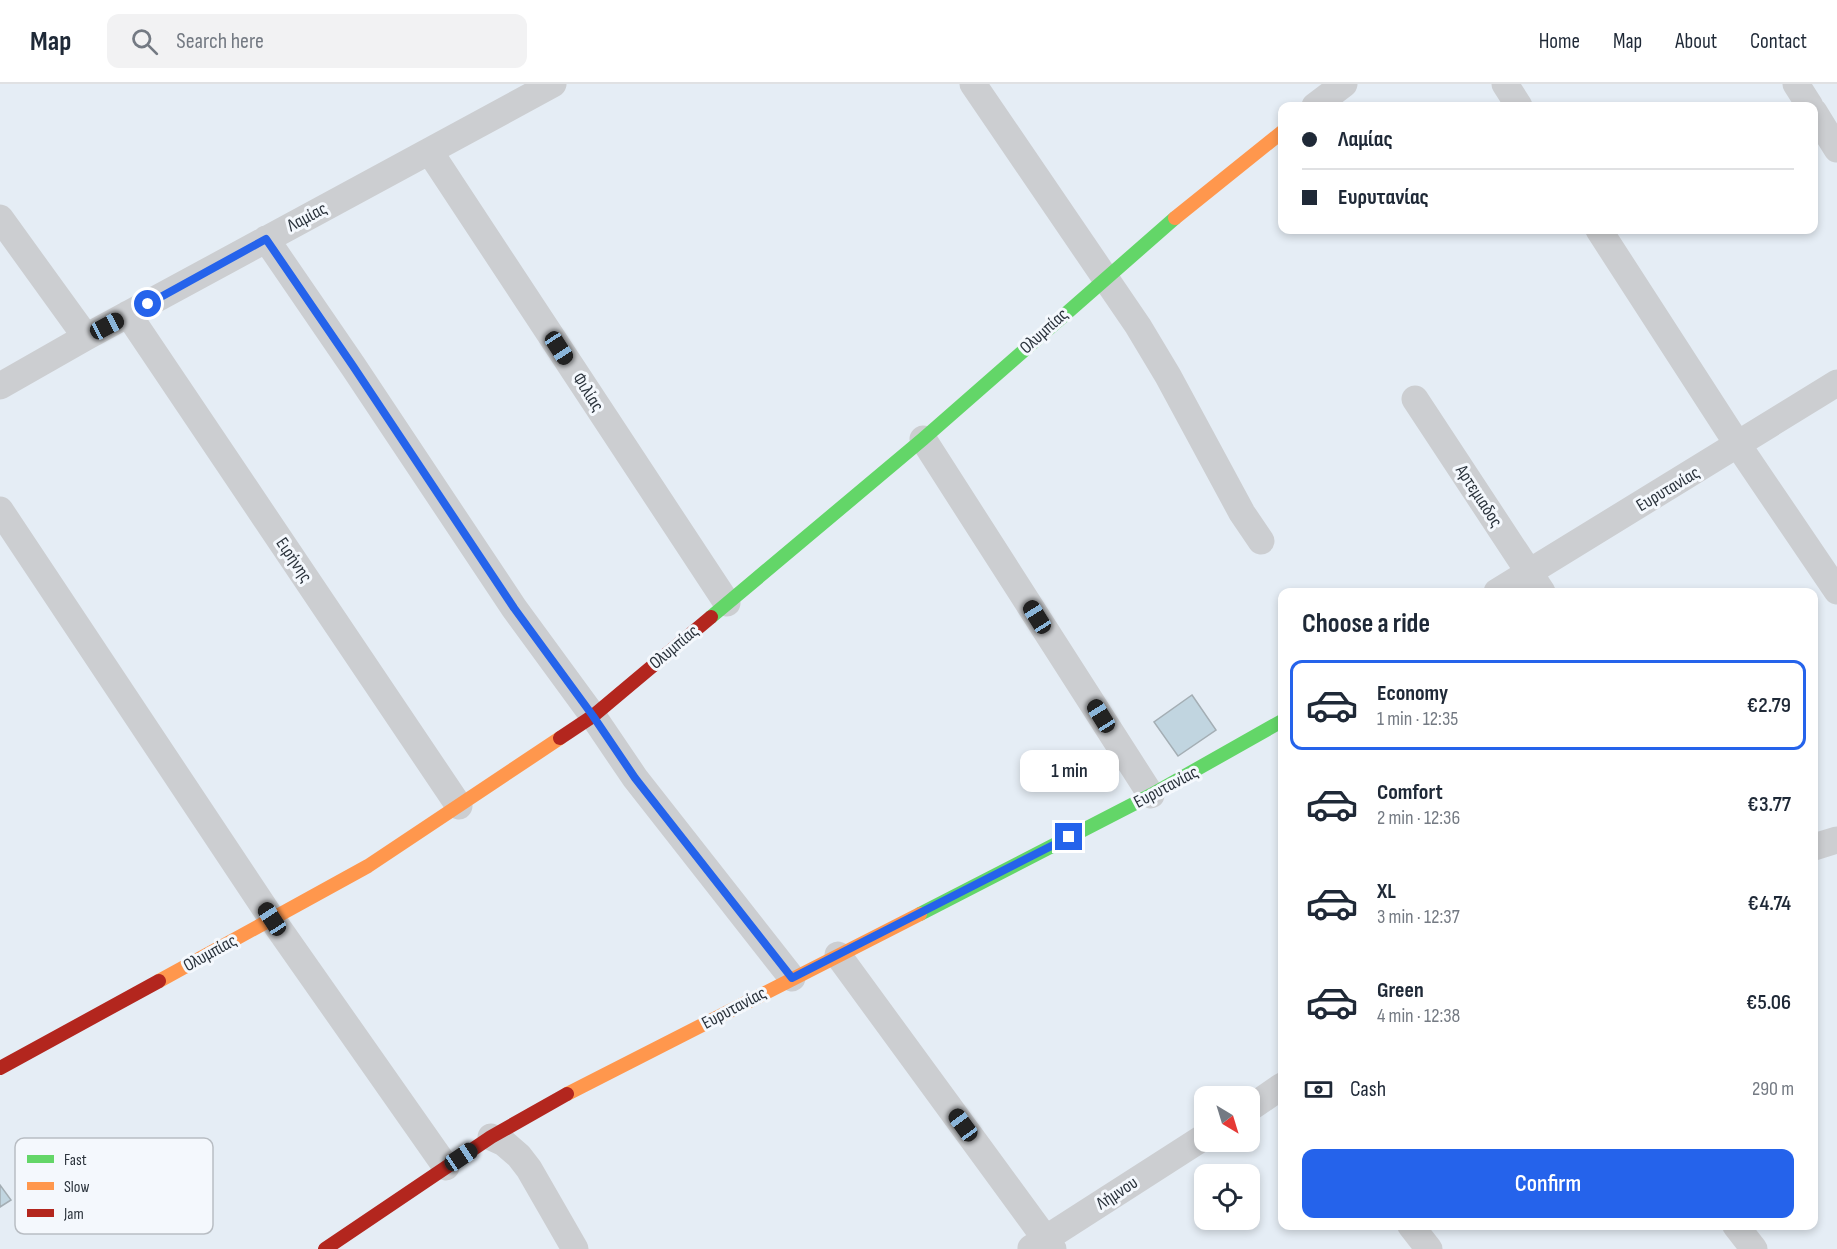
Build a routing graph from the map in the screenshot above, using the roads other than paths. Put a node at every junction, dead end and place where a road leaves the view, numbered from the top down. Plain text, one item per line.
1 (553, 84) edge
2 (973, 84) edge
3 (1344, 84) edge
4 (1505, 84) edge
5 (1796, 84) edge
6 (1320, 102) edge
7 (1516, 102) edge
8 (1807, 102) edge
9 (1818, 118) edge
10 (1278, 135) edge
11 (1837, 149) edge
12 (430, 152) junction
13 (0, 218) edge
14 (1602, 234) edge
15 (266, 239) junction
16 (1106, 276) junction
17 (128, 314) junction
18 (86, 337) junction
19 (1837, 383) edge
20 (0, 386) edge
21 (1415, 399) dead end
22 (923, 439) junction
23 (1738, 445) junction
24 (0, 510) edge
25 (1261, 541) dead end
26 (1535, 583) edge
27 (1514, 588) edge
28 (1837, 591) edge
29 (727, 603) junction
30 (593, 716) junction
31 (1278, 724) edge
32 (1151, 795) junction
33 (459, 806) junction
34 (1837, 840) edge
35 (1818, 846) edge
36 (272, 919) junction
37 (838, 955) junction
38 (792, 978) junction
39 (0, 1068) edge
40 (1278, 1089) edge
41 (1260, 1101) edge
42 (491, 1137) junction
43 (1194, 1144) edge
44 (446, 1167) junction
45 (1414, 1230) edge
46 (1739, 1230) edge
47 (1043, 1246) edge
48 (325, 1249) edge
49 (575, 1249) edge
50 (1429, 1249) edge
51 (1754, 1249) edge

1 - 12 street, Λαμίας
2 - 16 street
3 - 6 street
4 - 7 street
5 - 8 street
9 - 11 street
10 - 16 street, Ολυμπίας
12 - 15 street, Λαμίας
12 - 29 street, Φιλίας
13 - 18 street
14 - 23 street
15 - 17 street, Λαμίας
15 - 30 street
16 - 22 street, Ολυμπίας
16 - 25 street
17 - 18 street, Λαμίας
17 - 33 street, Ειρήνης
18 - 20 street, Λαμίας
19 - 23 street, Ευρυτανίας
21 - 26 street, Αρτεμιαδος
22 - 29 street, Ολυμπίας
22 - 32 street
23 - 26 street, Ευρυτανίας
23 - 28 street
24 - 36 street
26 - 27 street, Ευρυτανίας
29 - 30 street, Ολυμπίας
30 - 33 street, Ολυμπίας
30 - 38 street
31 - 32 street, Ευρυτανίας
32 - 37 street, Ευρυτανίας
33 - 36 street, Ολυμπίας
34 - 35 street
36 - 39 street, Ολυμπίας
36 - 44 street
37 - 38 street, Ευρυτανίας
37 - 47 street
38 - 42 street, Ευρυτανίας
40 - 41 street
42 - 44 street, Ευρυτανίας
42 - 49 street
43 - 47 street, Λήμνου
44 - 48 street, Ευρυτανίας
45 - 50 street
46 - 51 street

